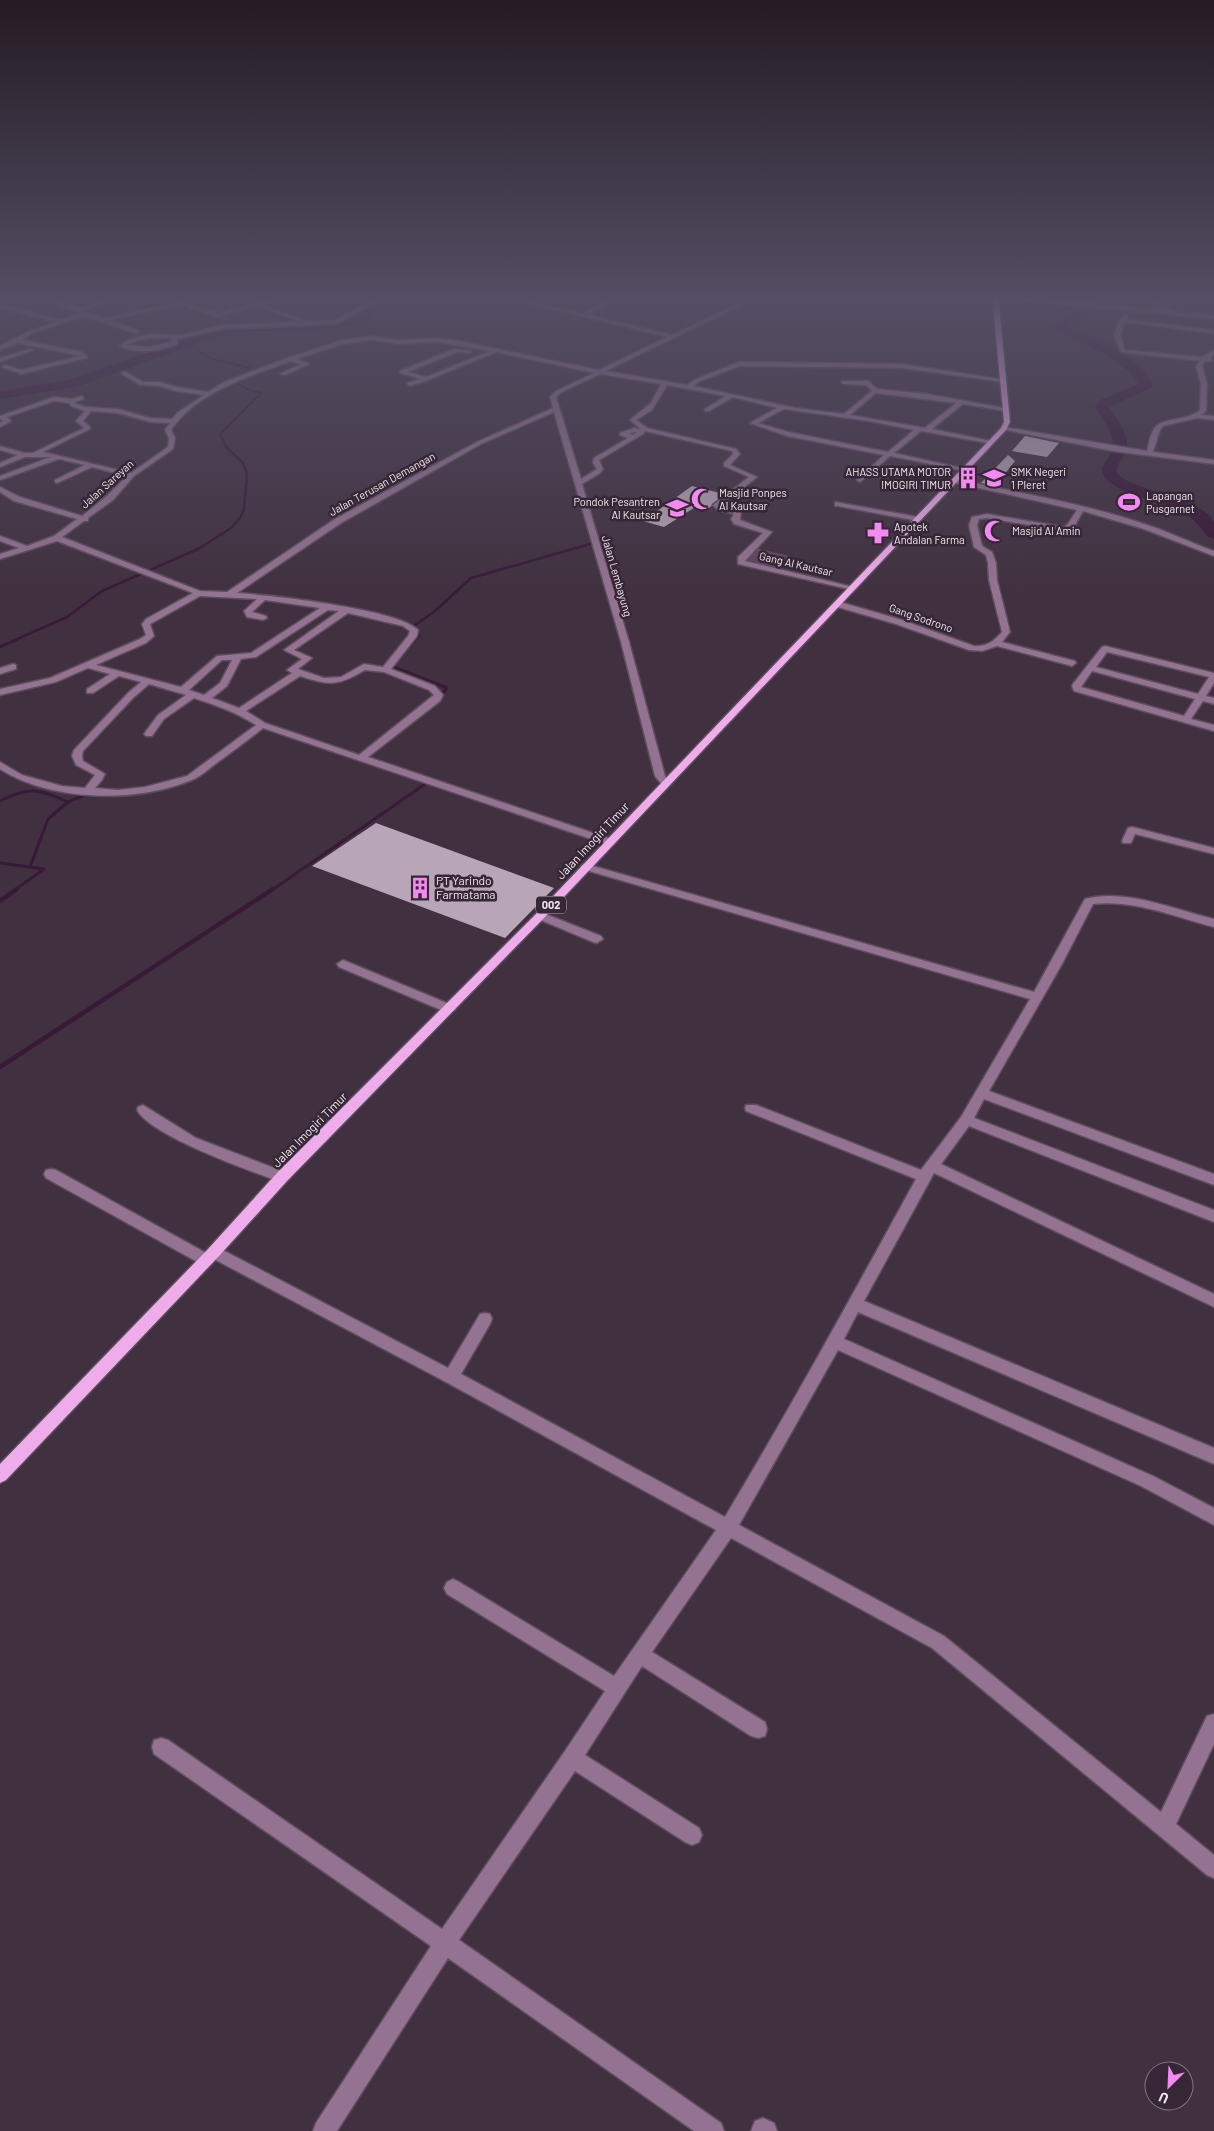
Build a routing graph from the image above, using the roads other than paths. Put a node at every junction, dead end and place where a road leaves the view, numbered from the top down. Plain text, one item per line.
1 (206, 393) edge
2 (555, 393) edge
3 (659, 393) edge
4 (723, 393) edge
5 (872, 393) edge
6 (894, 393) edge
7 (1005, 393) edge
8 (1206, 393) edge
9 (210, 394) joint
10 (732, 395) junction
11 (82, 398) dead end
12 (72, 401) junction
13 (961, 402) junction
14 (783, 407) junction
15 (557, 409) junction
16 (1006, 409) junction
17 (89, 410) junction
18 (707, 410) dead end
19 (845, 416) junction
20 (1197, 416) junction
21 (1214, 418) edge
22 (175, 421) junction
23 (0, 425) edge
24 (924, 429) junction
25 (1004, 429) junction
26 (1052, 429) dead end
27 (1038, 435) junction
28 (634, 437) dead end
29 (991, 443) junction
30 (0, 448) edge
31 (36, 453) junction
32 (889, 454) junction
33 (1149, 454) junction
34 (24, 455) junction
35 (58, 457) junction
36 (1214, 462) edge
37 (0, 465) edge
38 (91, 465) junction
39 (964, 470) junction
40 (132, 475) junction
41 (0, 478) edge
42 (860, 480) dead end
43 (57, 481) dead end
44 (954, 481) junction
45 (578, 484) junction
46 (0, 489) edge
47 (838, 504) dead end
48 (1081, 509) junction
49 (85, 519) junction
50 (918, 519) junction
51 (0, 538) edge
52 (57, 538) junction
53 (26, 548) junction
54 (1214, 554) edge
55 (0, 557) edge
56 (852, 588) junction
57 (199, 593) junction
58 (227, 596) junction
59 (262, 598) junction
60 (837, 604) junction
61 (327, 607) junction
62 (347, 610) junction
63 (263, 618) dead end
64 (995, 643) junction
65 (269, 645) junction
66 (288, 650) junction
67 (238, 656) junction
68 (1072, 664) dead end
69 (87, 666) junction
70 (12, 667) dead end
71 (1090, 668) junction
72 (386, 670) junction
73 (0, 672) edge
74 (299, 673) junction
75 (116, 674) junction
76 (147, 682) junction
77 (90, 691) dead end
78 (182, 691) junction
79 (0, 692) edge
80 (192, 695) junction
81 (1201, 697) junction
82 (204, 700) junction
83 (1214, 700) edge
84 (240, 711) junction
85 (1186, 720) junction
86 (262, 725) junction
87 (1214, 728) edge
88 (149, 734) dead end
89 (361, 758) junction
90 (0, 766) edge
91 (666, 784) junction
92 (86, 792) junction
93 (1127, 841) dead end
94 (610, 842) junction
95 (1214, 851) edge
96 (586, 867) junction
97 (540, 916) junction
98 (1214, 923) edge
99 (597, 938) dead end
100 (343, 964) dead end
101 (1037, 997) junction
102 (450, 1009) junction
103 (981, 1093) junction
104 (751, 1108) dead end
105 (143, 1110) dead end
106 (966, 1120) junction
107 (928, 1171) junction
108 (51, 1174) dead end
109 (282, 1177) junction
110 (1214, 1180) edge
111 (1214, 1216) edge
112 (210, 1256) junction
113 (1214, 1301) edge
114 (855, 1304) junction
115 (485, 1319) dead end
116 (834, 1341) junction
117 (451, 1377) junction
118 (1214, 1456) edge
119 (0, 1475) edge
120 (1214, 1517) edge
121 (729, 1527) junction
122 (453, 1588) dead end
123 (639, 1654) junction
124 (618, 1688) junction
125 (758, 1729) dead end
126 (1212, 1732) edge
127 (161, 1748) dead end
128 (572, 1758) junction
129 (1165, 1826) junction
130 (692, 1835) dead end
131 (1214, 1868) edge
132 (445, 1943) junction
133 (324, 2131) edge
134 (713, 2131) edge

1 - 9 street
2 - 15 street
3 - 56 street, Gang Al Kautsar
4 - 10 street
5 - 19 street
6 - 13 street
7 - 16 main road
8 - 20 street
9 - 22 street
10 - 14 street
10 - 18 street
11 - 12 street
12 - 17 street
12 - 23 street
13 - 16 street
13 - 24 street
14 - 19 street
14 - 32 street
15 - 45 street, Jalan Lembayung
15 - 58 street, Jalan Terusan Demangan
16 - 25 main road
17 - 22 street
17 - 31 street
19 - 24 street
20 - 21 street
20 - 33 street
22 - 40 street, Jalan Sareyan
24 - 29 street
24 - 32 street
25 - 27 street
25 - 29 main road, Jalan Imogiri Timur / 002
26 - 27 street
27 - 33 street
28 - 45 street
29 - 39 main road, Jalan Imogiri Timur / 002
30 - 34 street
31 - 34 street
31 - 35 street
32 - 39 street
32 - 42 street
33 - 36 street
34 - 37 street
35 - 38 street
35 - 41 street
38 - 40 street
38 - 43 street
39 - 44 main road, Jalan Imogiri Timur / 002
40 - 49 street, Jalan Sareyan
44 - 48 street
44 - 50 main road, Jalan Imogiri Timur / 002
45 - 91 street, Jalan Lembayung
46 - 49 street
47 - 50 street
48 - 54 street
48 - 64 street
49 - 52 street, Jalan Sareyan
50 - 56 main road, Jalan Imogiri Timur / 002
51 - 53 street
52 - 53 street, Jalan Sareyan
52 - 57 street
53 - 55 street, Jalan Sareyan
56 - 60 main road, Jalan Imogiri Timur / 002
57 - 58 street
57 - 69 street
58 - 59 street
59 - 61 street
59 - 63 street
60 - 64 street, Gang Sodrono
60 - 91 main road, Jalan Imogiri Timur / 002
61 - 62 street
61 - 65 street
62 - 66 street
62 - 72 street
64 - 68 street
65 - 66 street
65 - 67 street
66 - 74 street
67 - 78 street
67 - 82 street
69 - 75 street
69 - 79 street
70 - 73 street
71 - 81 street
71 - 81 street
71 - 85 street
72 - 74 street
72 - 89 street
74 - 84 street
75 - 76 street
75 - 77 street
76 - 78 street
76 - 92 street
78 - 80 street
80 - 82 street
80 - 88 street
81 - 83 street
81 - 85 street
82 - 84 street
84 - 86 street
85 - 87 street
86 - 89 street
86 - 92 street
89 - 94 street
90 - 92 street
91 - 94 main road, Jalan Imogiri Timur / 002
93 - 95 street
94 - 96 main road, Jalan Imogiri Timur / 002
96 - 97 main road, Jalan Imogiri Timur / 002
96 - 101 street
97 - 99 street
97 - 102 main road, Jalan Imogiri Timur / 002
98 - 101 street
100 - 102 street
101 - 103 street
102 - 109 main road, Jalan Imogiri Timur / 002
103 - 106 street
103 - 110 street
104 - 107 street
105 - 109 street
106 - 107 street
106 - 111 street
107 - 113 street
107 - 114 street
108 - 112 street
109 - 112 main road, Jalan Imogiri Timur / 002
112 - 117 street
112 - 119 main road, Jalan Imogiri Timur / 002
114 - 116 street
114 - 118 street
115 - 117 street
116 - 120 street
116 - 121 street
117 - 121 street
121 - 123 street
121 - 129 street
122 - 124 street
123 - 124 street
123 - 125 street
124 - 128 street
126 - 129 street
127 - 132 street
128 - 130 street
128 - 132 street
129 - 131 street
132 - 133 street
132 - 134 street

